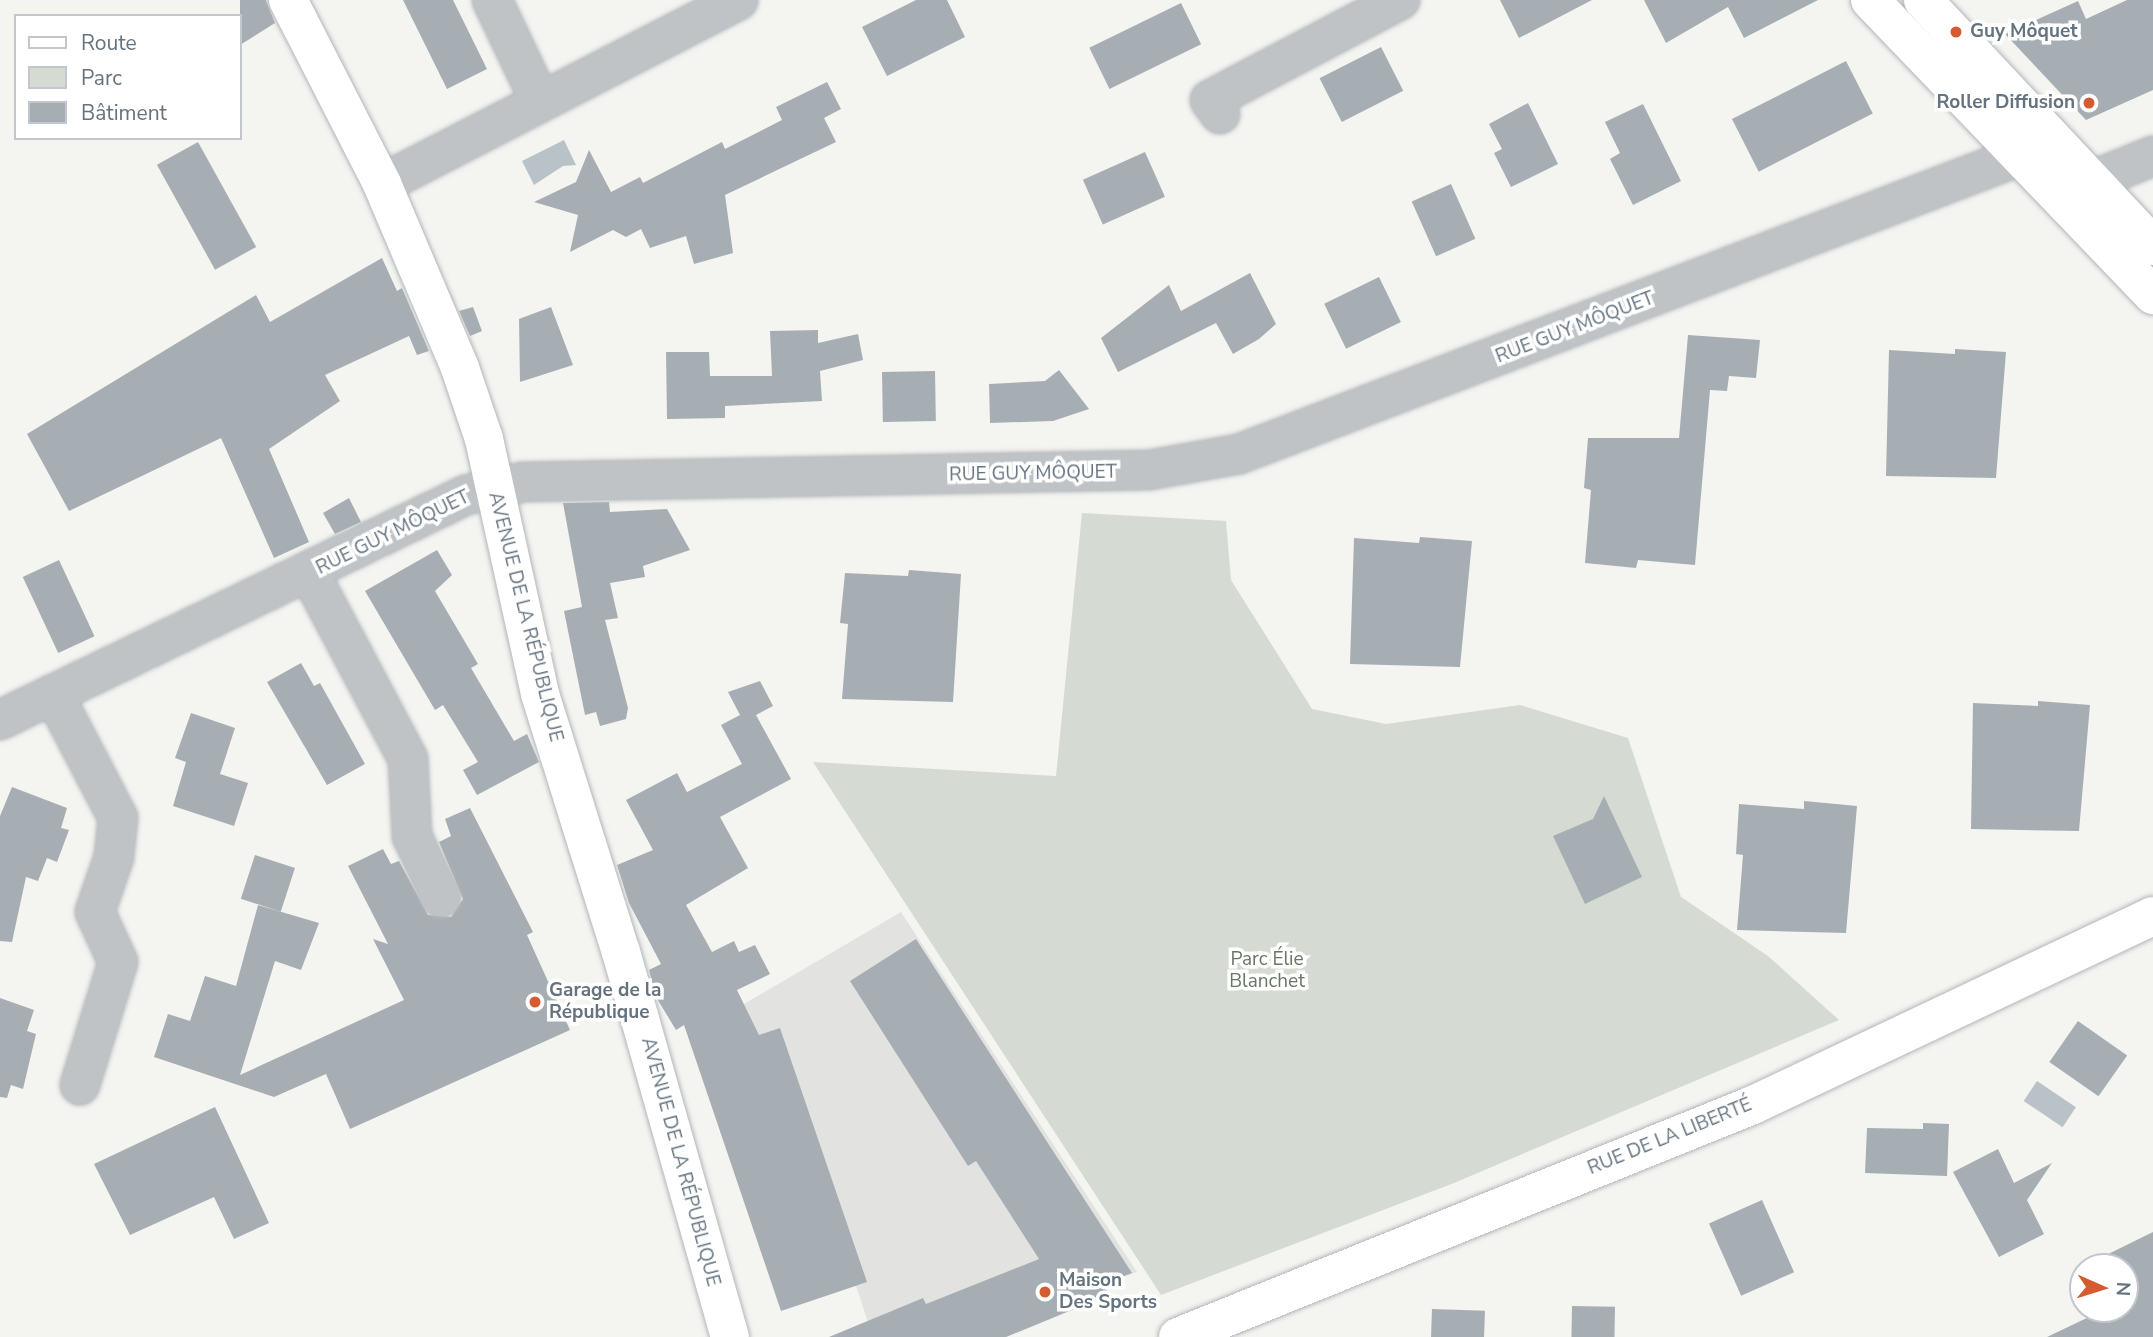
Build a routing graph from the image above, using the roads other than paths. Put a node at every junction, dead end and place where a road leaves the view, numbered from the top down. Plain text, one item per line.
1 (288, 0) edge
2 (492, 0) edge
3 (738, 0) edge
4 (1400, 0) edge
5 (1923, 0) edge
6 (1877, 2) edge
7 (540, 100) junction
8 (1220, 114) dead end
9 (2059, 140) junction
10 (2153, 156) edge
11 (2022, 157) junction
12 (2097, 181) junction
13 (382, 184) junction
14 (2060, 194) junction
15 (2153, 246) edge
16 (2153, 295) edge
17 (493, 488) junction
18 (310, 574) junction
19 (54, 695) junction
20 (0, 720) edge
21 (441, 898) dead end
22 (2153, 916) edge
23 (80, 1085) dead end
24 (730, 1337) edge
25 (1178, 1337) edge

1 - 13 street, AVENUE DE LA RÉPUBLIQUE
2 - 7 street
3 - 7 street
4 - 8 street
5 - 9 street
6 - 11 street
7 - 13 street
9 - 11 street, RUE GUY MÔQUET
9 - 12 street
10 - 12 street
11 - 14 street
11 - 17 street, RUE GUY MÔQUET
12 - 14 street
12 - 15 street
13 - 17 street, AVENUE DE LA RÉPUBLIQUE
14 - 16 street
17 - 18 street, RUE GUY MÔQUET
17 - 24 street, AVENUE DE LA RÉPUBLIQUE
18 - 19 street, RUE GUY MÔQUET
18 - 21 street
19 - 20 street, RUE GUY MÔQUET
19 - 23 street
22 - 25 street, RUE DE LA LIBERTÉ

